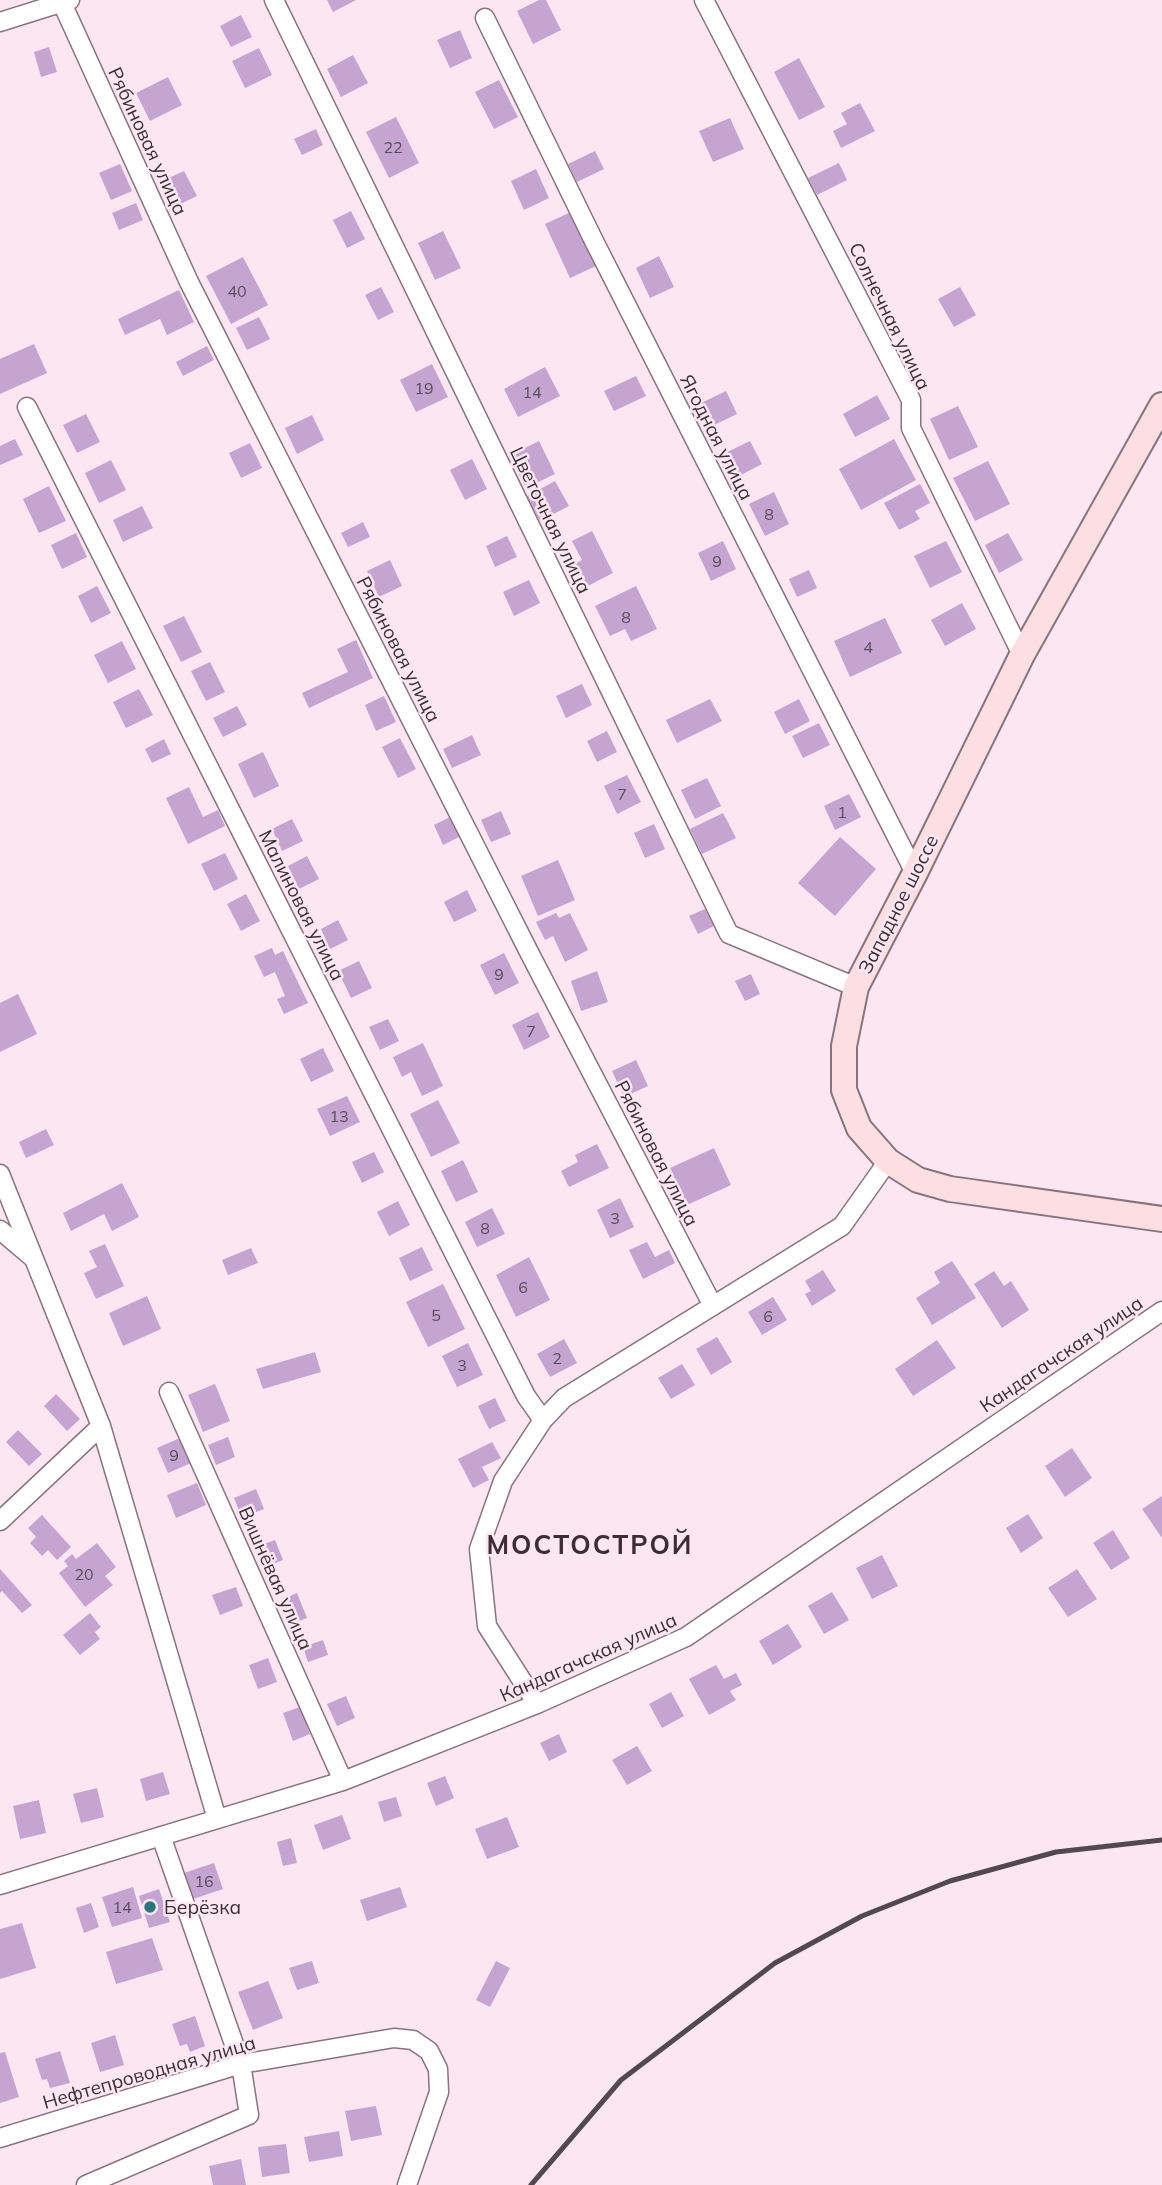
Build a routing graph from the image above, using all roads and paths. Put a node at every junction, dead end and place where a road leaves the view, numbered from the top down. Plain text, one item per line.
1 (274, 0) edge
2 (704, 0) edge
3 (66, 2) edge
4 (485, 18) dead end
5 (0, 22) edge
6 (1162, 405) edge
7 (27, 407) dead end
8 (1023, 655) junction
9 (915, 873) junction
10 (856, 987) junction
11 (888, 1161) junction
12 (0, 1174) edge
13 (1162, 1219) edge
14 (0, 1230) edge
15 (33, 1259) junction
16 (713, 1306) junction
17 (1162, 1311) edge
18 (169, 1392) dead end
19 (543, 1420) junction
20 (101, 1426) junction
21 (0, 1521) edge
22 (537, 1704) junction
23 (343, 1781) junction
24 (217, 1819) junction
25 (161, 1836) junction
26 (0, 1885) edge
27 (241, 2064) junction
28 (0, 2138) edge
29 (86, 2185) edge
30 (407, 2185) edge

1 - 10 street, Цветочная улица
2 - 8 street, Солнечная улица
3 - 5 street
3 - 16 street, Рябиновая улица
4 - 9 street, Ягодная улица
6 - 8 main road, Западное шоссе
7 - 19 street, Малиновая улица
8 - 9 main road, Западное шоссе
9 - 10 main road, Западное шоссе
10 - 11 main road, Западное шоссе
11 - 13 main road, Западное шоссе
11 - 16 street
12 - 15 street
14 - 15 street
15 - 20 street
16 - 19 street
17 - 22 street, Кандагачская улица
18 - 23 street, Вишнёвая улица
19 - 22 street
20 - 21 street
20 - 24 street
22 - 23 street, Кандагачская улица
23 - 24 street, Кандагачская улица
24 - 25 street, Кандагачская улица
25 - 26 street, Кандагачская улица
25 - 27 street
27 - 28 street, Нефтепроводная улица
27 - 29 street
27 - 30 street, Нефтепроводная улица

